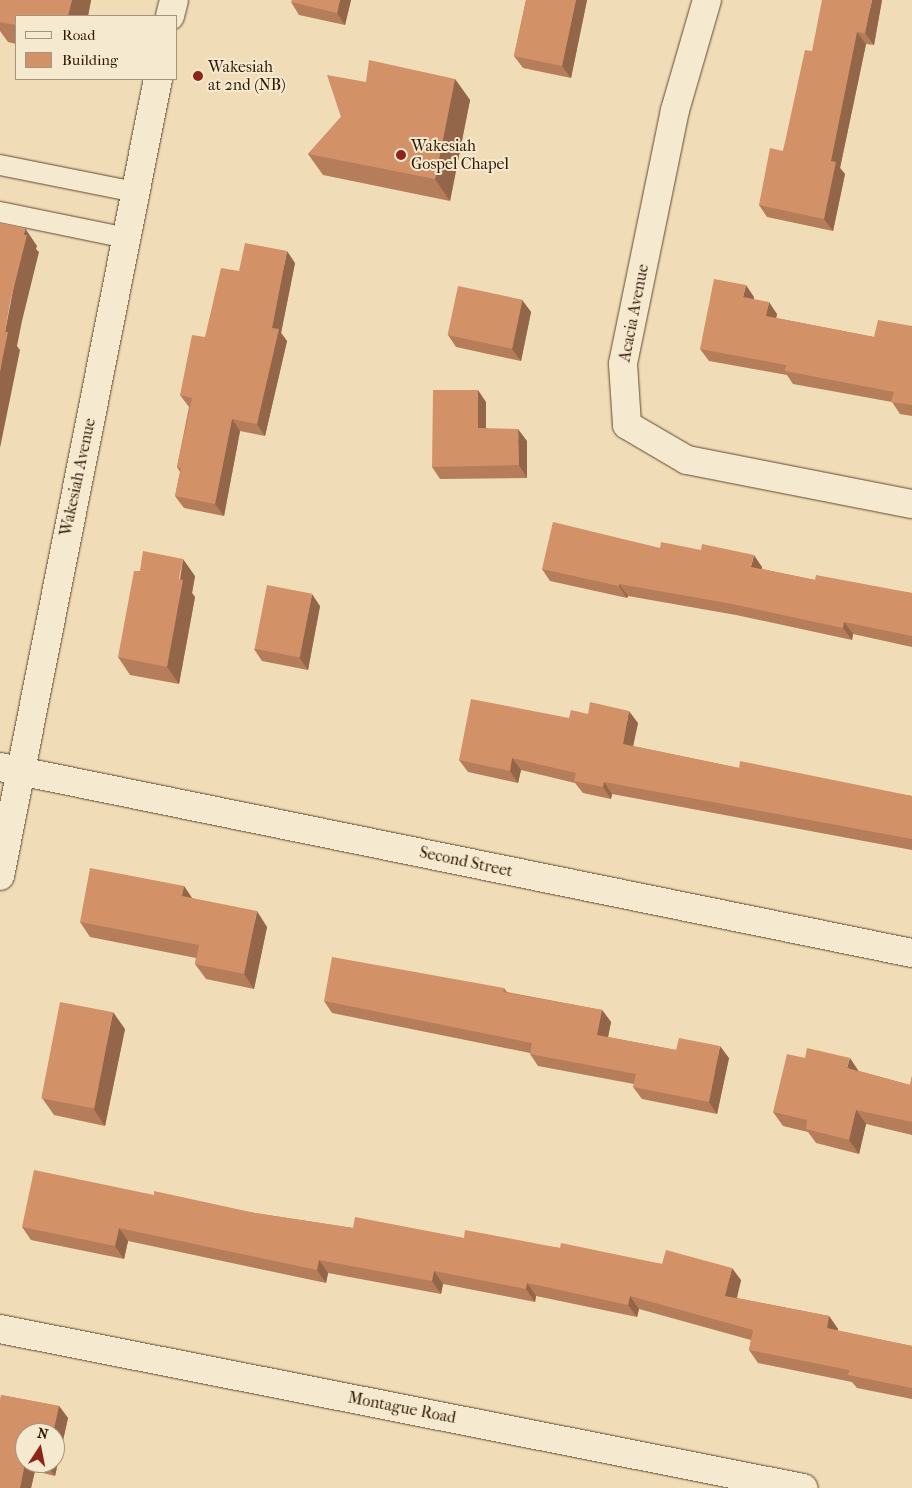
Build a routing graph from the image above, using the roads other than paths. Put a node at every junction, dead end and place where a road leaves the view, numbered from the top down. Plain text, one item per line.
1 (174, 0) edge
2 (707, 0) edge
3 (170, 15) edge
4 (158, 80) edge
5 (0, 165) edge
6 (135, 192) junction
7 (0, 212) edge
8 (127, 238) junction
9 (912, 504) edge
10 (10, 769) edge
11 (0, 876) edge
12 (912, 953) edge
13 (0, 1329) edge
14 (803, 1488) edge

1 - 3 street
2 - 9 street, Acacia Avenue
4 - 6 street, Wakesiah Avenue
5 - 6 lane
6 - 8 street, Wakesiah Avenue
7 - 8 lane
8 - 10 street, Wakesiah Avenue
10 - 11 street, Wakesiah Avenue
10 - 12 street, Second Street
13 - 14 street, Montague Road

